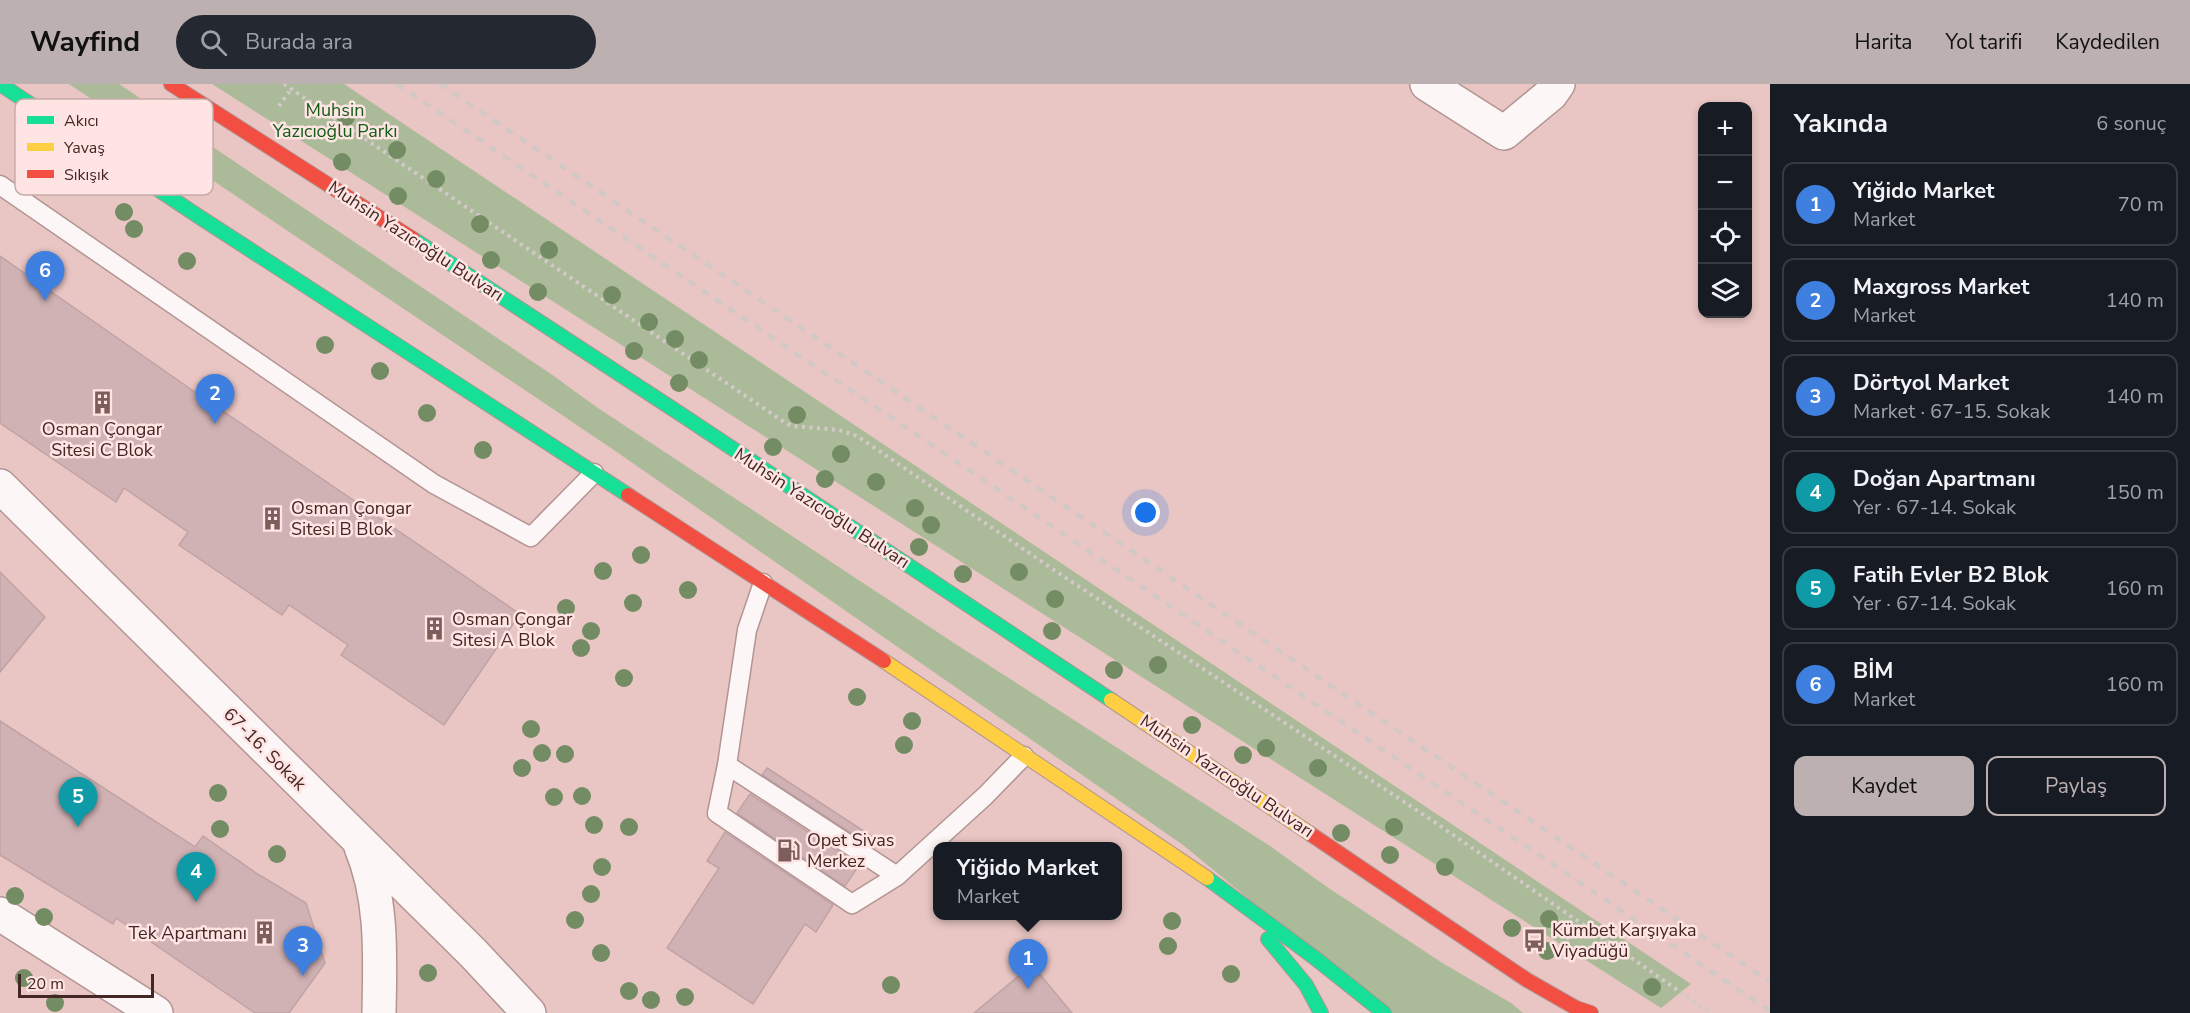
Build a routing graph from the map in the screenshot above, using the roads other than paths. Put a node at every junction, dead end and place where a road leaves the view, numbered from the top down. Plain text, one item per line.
1 (0, 84) edge
2 (171, 84) edge
3 (1427, 84) edge
4 (1558, 84) edge
5 (22, 99) edge
6 (195, 99) edge
7 (213, 110) edge
8 (0, 185) edge
9 (166, 195) edge
10 (594, 473) junction
11 (0, 486) edge
12 (763, 584) junction
13 (1024, 756) junction
14 (727, 765) junction
15 (358, 839) junction
16 (934, 842) edge
17 (933, 843) edge
18 (1203, 874) junction
19 (897, 876) junction
20 (0, 914) edge
21 (156, 1013) edge
22 (379, 1013) edge
23 (529, 1013) edge
24 (1321, 1013) edge
25 (1384, 1013) edge
26 (1591, 1013) edge

1 - 5 main road
2 - 6 main road, Muhsin Yazıcıoğlu Bulvarı
3 - 4 street
7 - 26 main road, Muhsin Yazıcıoğlu Bulvarı
8 - 10 lane
9 - 10 main road
10 - 12 main road
11 - 15 street, 67-16. Sokak
12 - 13 main road
12 - 14 lane
13 - 16 lane
13 - 18 main road
14 - 19 lane
14 - 19 lane
15 - 22 street
15 - 23 street, 67-16. Sokak
17 - 19 lane
18 - 24 main road
18 - 25 main road
20 - 21 street

